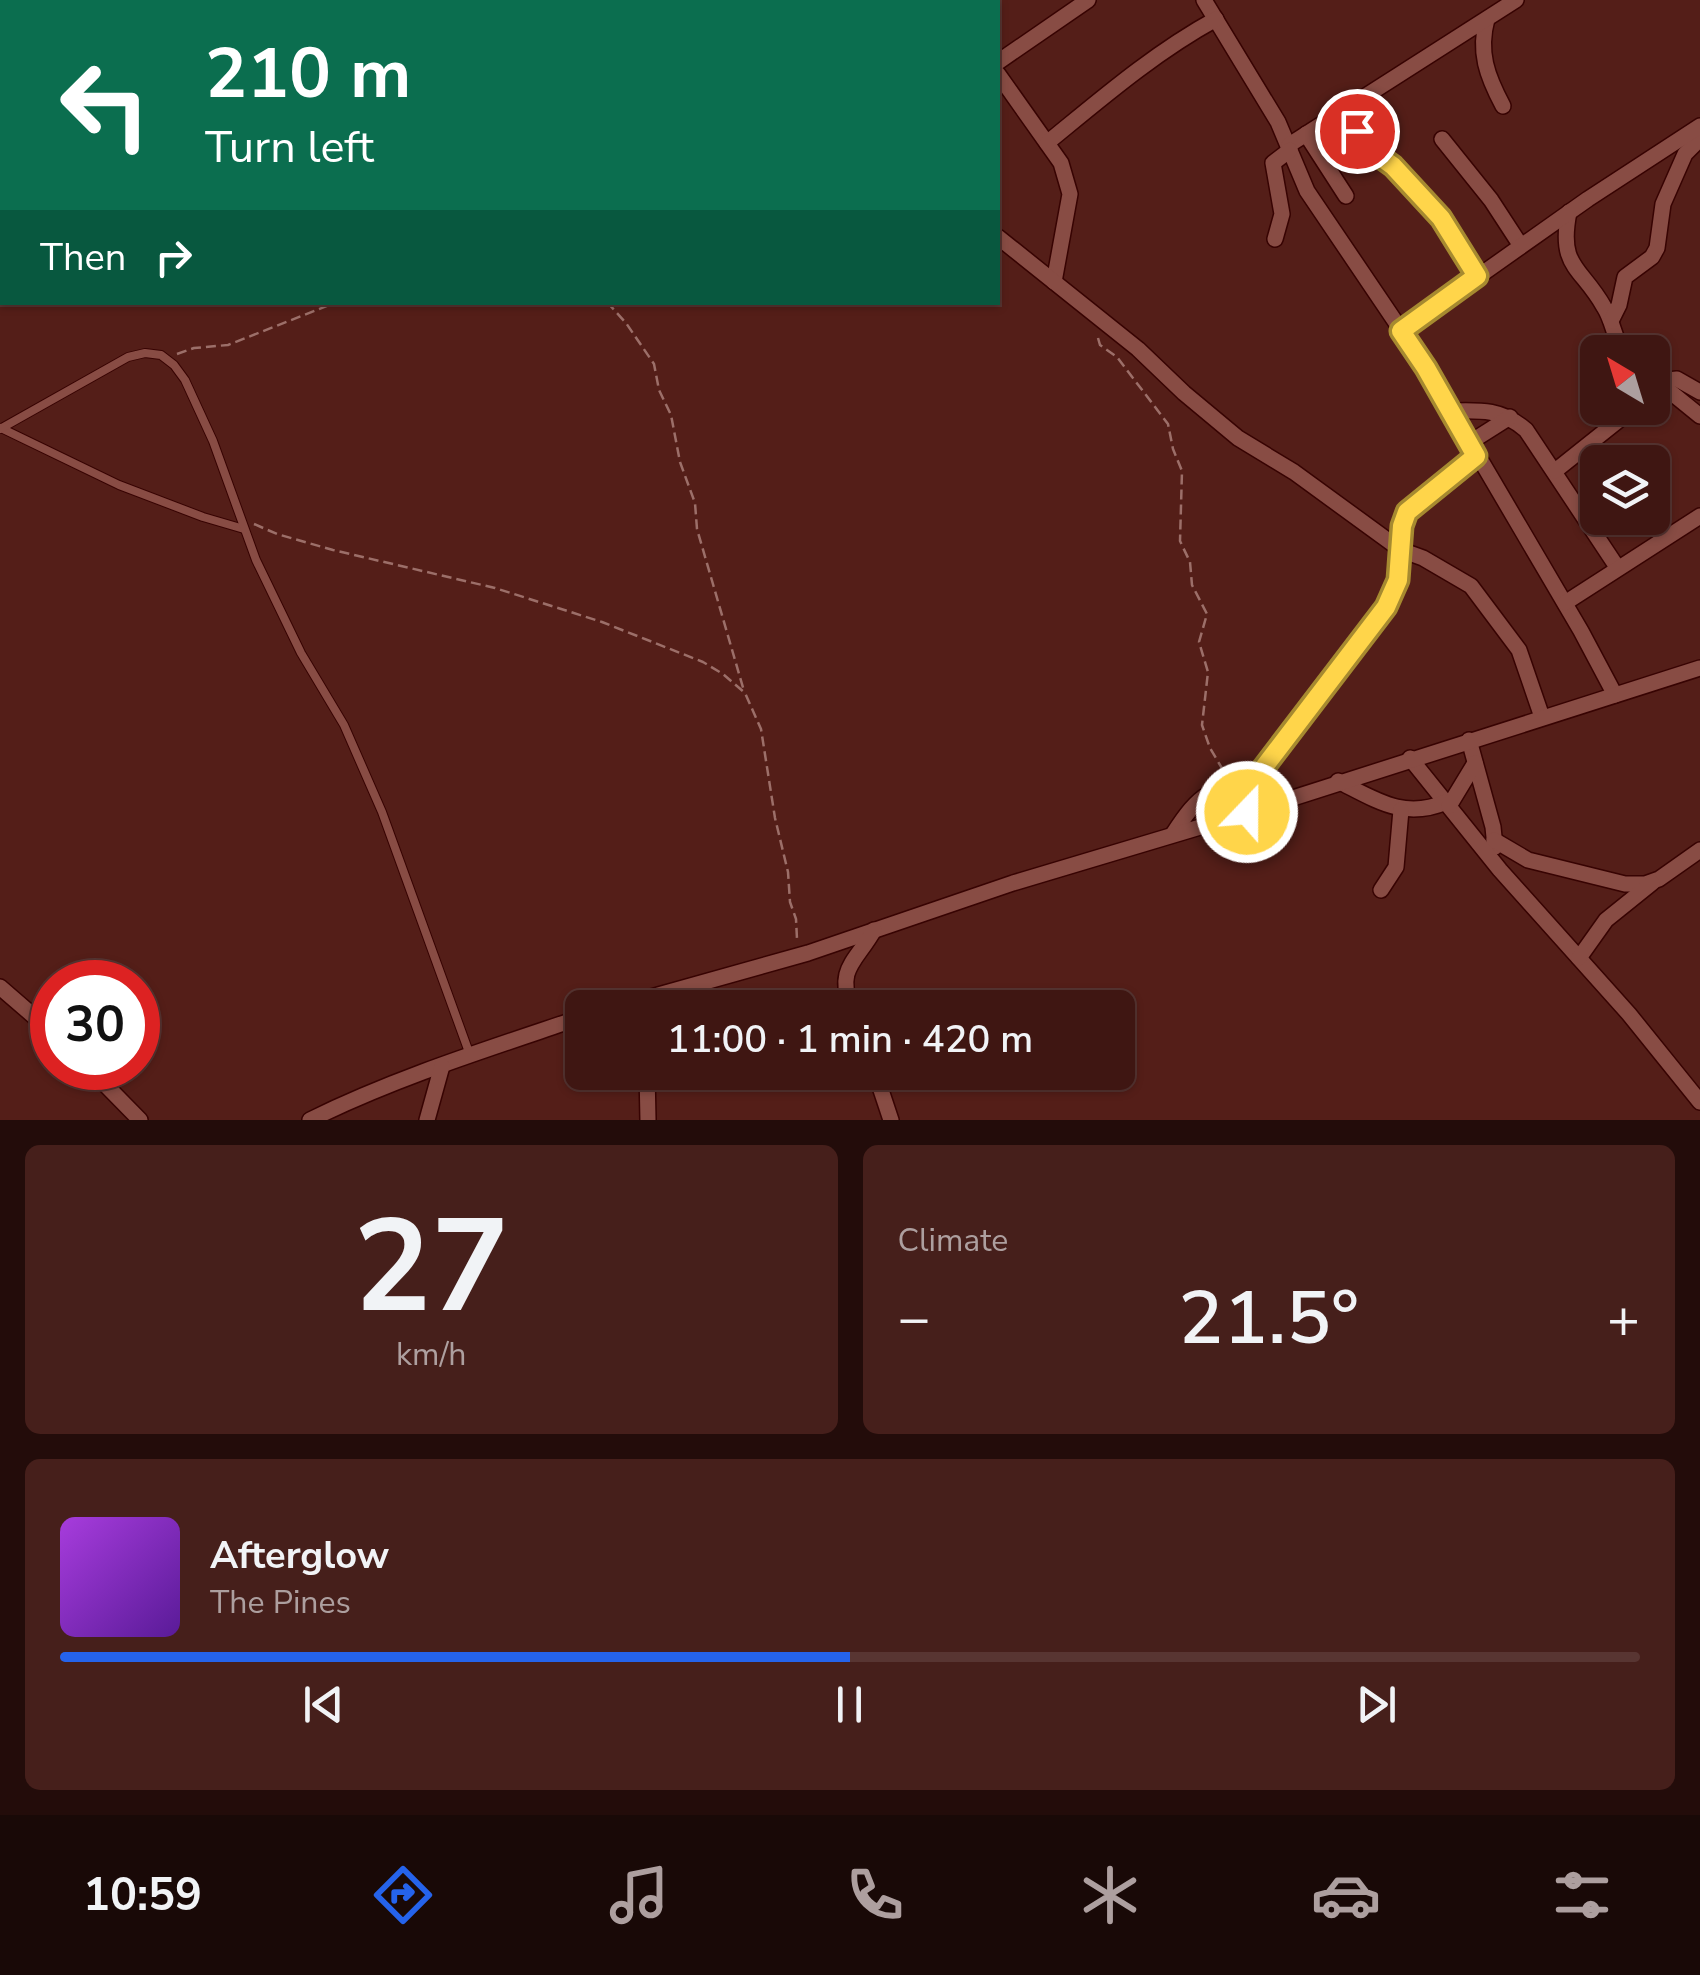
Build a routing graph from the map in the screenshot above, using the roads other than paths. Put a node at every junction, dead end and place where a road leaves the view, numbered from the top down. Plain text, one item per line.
1 (1088, 0) edge
2 (1204, 0) edge
3 (1516, 0) edge
4 (1216, 19) junction
5 (1487, 19) junction
6 (1000, 61) edge
7 (1002, 91) edge
8 (1351, 106) junction
9 (1503, 106) dead end
10 (1306, 134) junction
11 (1442, 138) dead end
12 (1700, 138) edge
13 (1047, 143) junction
14 (1290, 148) junction
15 (1346, 196) dead end
16 (1570, 212) junction
17 (1275, 239) dead end
18 (1000, 240) edge
19 (1526, 243) junction
20 (1566, 249) junction
21 (1477, 276) junction
22 (1054, 282) junction
23 (1611, 320) junction
24 (1401, 331) junction
25 (1617, 335) edge
26 (1670, 380) edge
27 (1700, 392) edge
28 (1670, 394) edge
29 (1450, 411) junction
30 (1700, 416) edge
31 (1510, 417) junction
32 (1606, 425) edge
33 (0, 428) edge
34 (1473, 450) junction
35 (1555, 471) junction
36 (1700, 516) edge
37 (244, 529) junction
38 (1401, 550) junction
39 (1617, 567) junction
40 (1565, 603) junction
41 (1700, 668) edge
42 (1615, 695) junction
43 (1542, 717) junction
44 (1469, 740) junction
45 (1410, 758) junction
46 (1475, 763) junction
47 (1258, 777) junction
48 (1338, 781) junction
49 (1448, 804) junction
50 (1402, 810) junction
51 (1247, 812) junction
52 (1172, 834) junction
53 (1494, 840) junction
54 (1700, 850) edge
55 (1497, 863) junction
56 (1655, 881) junction
57 (1380, 890) dead end
58 (874, 930) junction
59 (1579, 958) junction
60 (0, 988) edge
61 (684, 990) edge
62 (844, 990) edge
63 (30, 1013) edge
64 (565, 1023) edge
65 (470, 1055) junction
66 (442, 1066) junction
67 (111, 1090) edge
68 (647, 1090) edge
69 (880, 1090) edge
70 (1697, 1091) edge
71 (887, 1116) edge
72 (140, 1120) edge
73 (310, 1120) edge
74 (427, 1120) edge
75 (648, 1120) edge

1 - 6 street
2 - 4 street
3 - 5 street
4 - 13 street
4 - 14 street
5 - 8 street
5 - 9 street
7 - 13 street
8 - 10 street
8 - 21 street
10 - 14 street
10 - 15 street
11 - 19 street
12 - 16 street
12 - 23 street
13 - 22 street
14 - 17 street
14 - 24 street
16 - 19 street
16 - 20 street
18 - 22 street
19 - 20 street
19 - 21 street
20 - 23 street
21 - 24 street
22 - 38 street
23 - 25 street
24 - 29 street
26 - 27 street
28 - 30 street
29 - 31 street
29 - 34 street
31 - 34 street
31 - 35 street
32 - 35 street
33 - 37 lane
33 - 37 lane
34 - 38 street
34 - 40 street
35 - 39 street
36 - 39 street
37 - 65 lane
38 - 43 street
38 - 47 street
39 - 40 street
40 - 42 street
41 - 42 street
42 - 43 street
43 - 44 street
44 - 45 street
44 - 46 street
45 - 48 street
45 - 49 street
46 - 49 street
46 - 53 street
47 - 51 street
47 - 52 street
48 - 50 street
48 - 51 street
49 - 50 street
49 - 55 street
50 - 57 street
51 - 52 street
52 - 58 street
53 - 55 street
53 - 56 street
54 - 56 street
55 - 59 street
56 - 59 street
58 - 61 street
58 - 62 street
59 - 70 street
60 - 63 street
64 - 65 street
65 - 66 street
66 - 73 street
66 - 74 street
67 - 72 street
68 - 75 street
69 - 71 street

